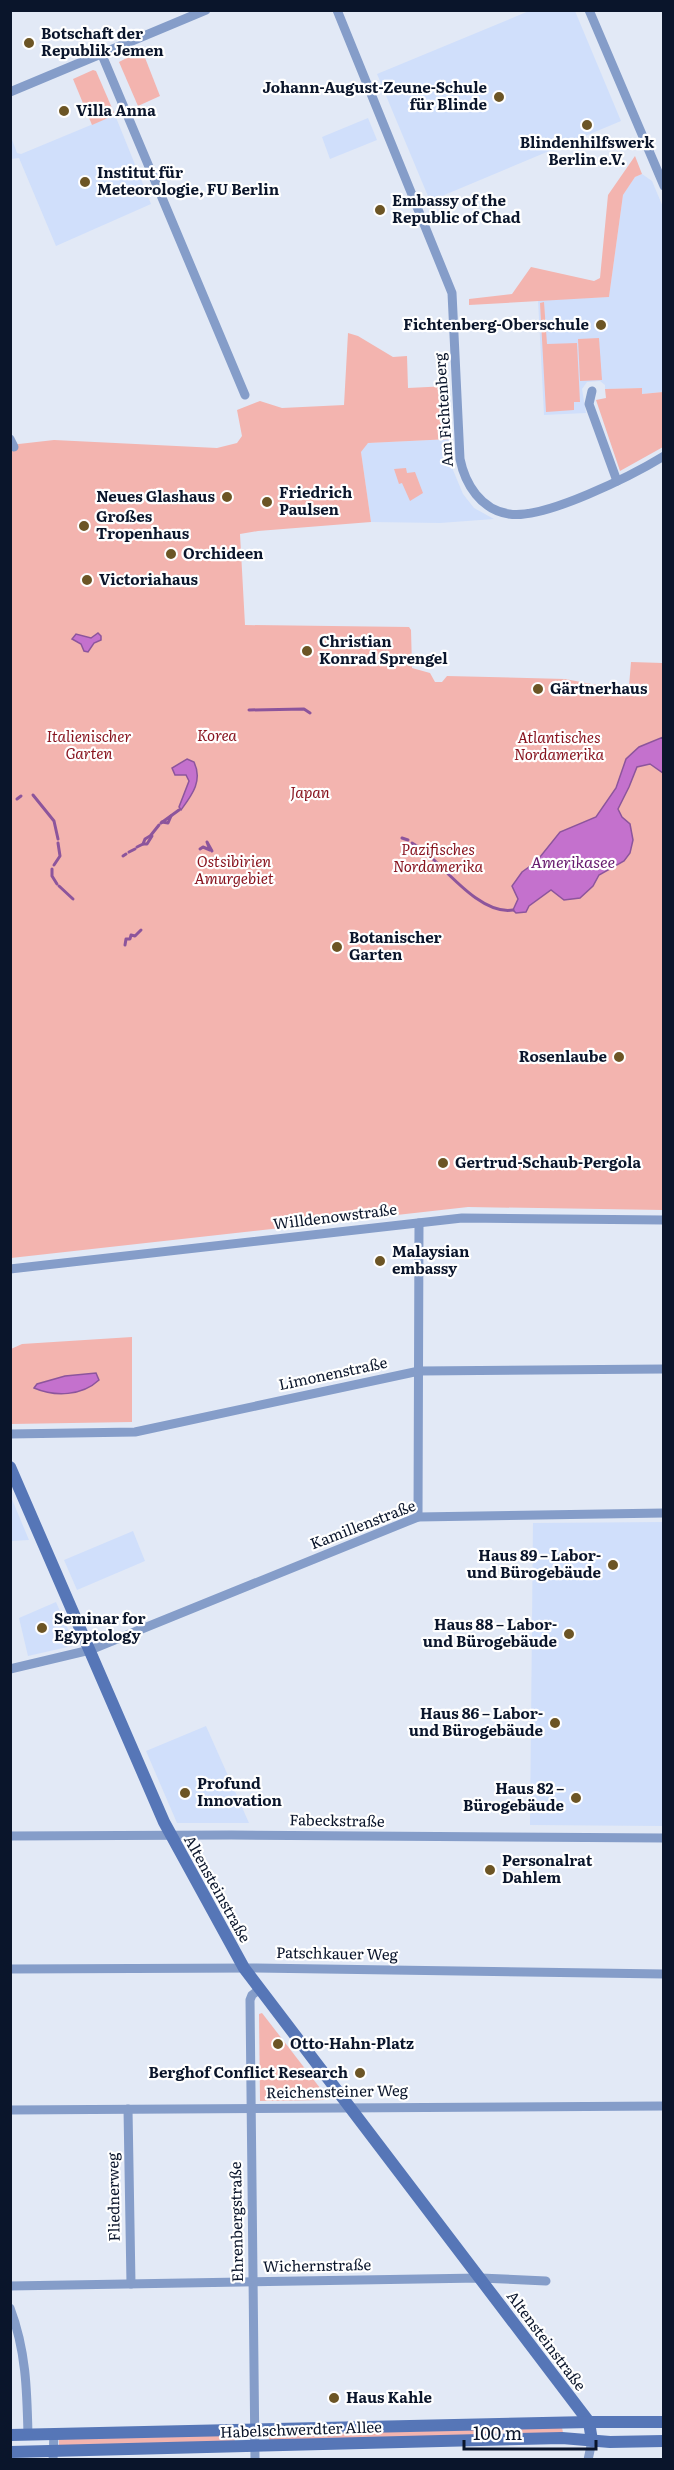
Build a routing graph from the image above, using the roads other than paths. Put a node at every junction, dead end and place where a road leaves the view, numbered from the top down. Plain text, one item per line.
1 (206, 10) edge
2 (337, 10) edge
3 (590, 10) edge
4 (102, 55) junction
5 (10, 92) edge
6 (660, 168) edge
7 (663, 186) edge
8 (592, 391) dead end
9 (245, 395) dead end
10 (663, 456) edge
11 (618, 481) junction
12 (663, 1220) edge
13 (419, 1223) junction
14 (10, 1269) edge
15 (663, 1369) edge
16 (418, 1371) junction
17 (10, 1434) edge
18 (10, 1467) edge
19 (663, 1513) edge
20 (418, 1517) junction
21 (90, 1650) junction
22 (10, 1669) edge
23 (170, 1835) junction
24 (10, 1836) edge
25 (663, 1838) edge
26 (244, 1968) junction
27 (10, 1969) edge
28 (663, 1974) edge
29 (260, 1989) junction
30 (663, 2106) edge
31 (350, 2107) junction
32 (252, 2108) junction
33 (128, 2109) junction
34 (10, 2110) edge
35 (480, 2278) junction
36 (546, 2281) dead end
37 (253, 2282) junction
38 (131, 2284) junction
39 (10, 2286) edge
40 (10, 2308) edge
41 (589, 2422) junction
42 (663, 2422) edge
43 (255, 2429) junction
44 (54, 2433) junction
45 (10, 2435) edge
46 (28, 2435) junction
47 (592, 2441) junction
48 (663, 2441) edge
49 (255, 2446) junction
50 (10, 2452) edge
51 (53, 2455) edge
52 (255, 2460) edge
53 (588, 2460) edge

1 - 4 street
2 - 11 street, Am Fichtenberg
3 - 6 street
4 - 5 street
4 - 9 street
6 - 7 street
8 - 11 street
10 - 11 street, Am Fichtenberg
12 - 13 street, Willdenowstraße
13 - 14 street, Willdenowstraße
13 - 16 street
15 - 16 street, Limonenstraße
16 - 17 street, Limonenstraße
16 - 20 street
18 - 21 main road, Altensteinstraße
19 - 20 street, Kamillenstraße
20 - 21 street, Kamillenstraße
21 - 22 street, Kamillenstraße
21 - 23 main road, Altensteinstraße
23 - 24 street, Fabeckstraße
23 - 25 street, Fabeckstraße
23 - 26 main road, Altensteinstraße
26 - 27 street, Patschkauer Weg
26 - 28 street, Patschkauer Weg
26 - 29 main road, Altensteinstraße
29 - 31 main road, Altensteinstraße
29 - 32 street, Ehrenbergstraße
30 - 31 street, Reichensteiner Weg
31 - 32 street, Reichensteiner Weg
31 - 35 main road, Altensteinstraße
32 - 33 street, Reichensteiner Weg
32 - 37 street, Ehrenbergstraße
33 - 34 street, Reichensteiner Weg
33 - 38 street, Fliednerweg
35 - 36 street, Altensteinstraße
35 - 37 street, Wichernstraße
35 - 41 main road, Altensteinstraße
37 - 38 street, Wichernstraße
37 - 43 street, Ehrenbergstraße
38 - 39 street, Wichernstraße
40 - 46 street
41 - 42 main road, Habelschwerdter Allee
41 - 43 main road, Habelschwerdter Allee
41 - 47 main road
43 - 44 main road, Habelschwerdter Allee
43 - 49 street, Ehrenbergstraße
44 - 46 main road, Habelschwerdter Allee
44 - 51 street
45 - 46 main road, Habelschwerdter Allee
47 - 48 main road, Habelschwerdter Allee
47 - 49 main road, Habelschwerdter Allee
47 - 53 street
49 - 51 main road, Habelschwerdter Allee
49 - 52 street, Ehrenbergstraße
50 - 51 main road, Habelschwerdter Allee

